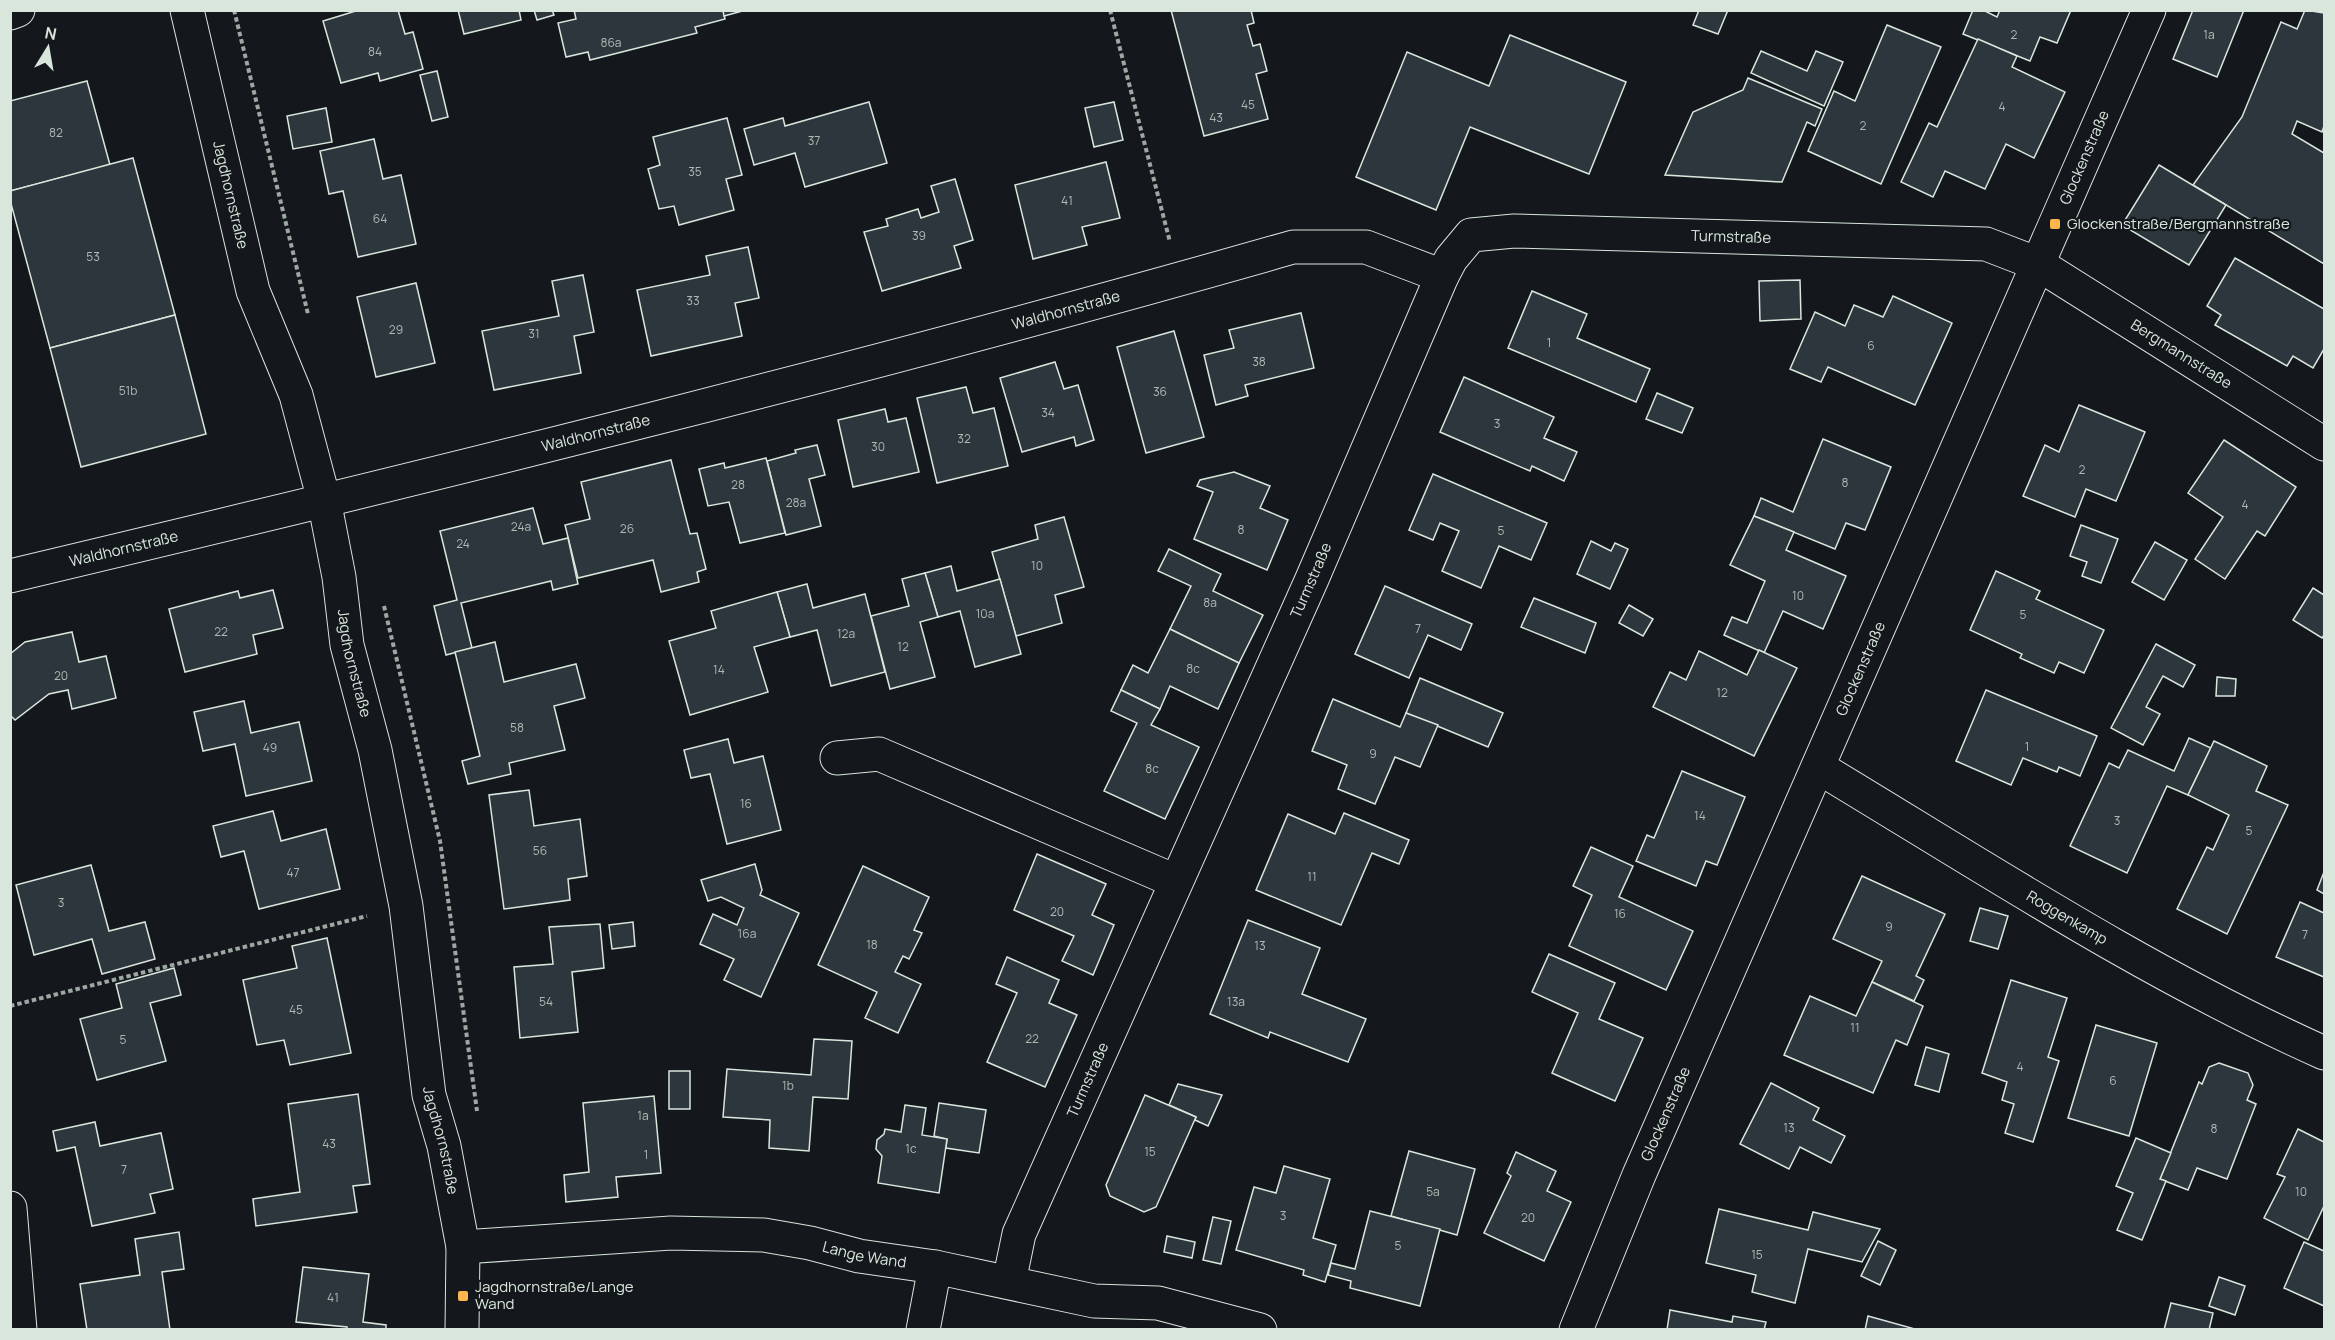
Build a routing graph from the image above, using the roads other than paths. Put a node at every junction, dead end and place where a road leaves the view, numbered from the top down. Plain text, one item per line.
1 (18, 10) edge
2 (187, 10) edge
3 (2149, 10) edge
4 (10, 13) edge
5 (2038, 264) junction
6 (1442, 276) junction
7 (2325, 444) edge
8 (324, 500) junction
9 (10, 576) edge
10 (837, 758) dead end
11 (1818, 767) junction
12 (1175, 881) junction
13 (2325, 1053) edge
14 (10, 1208) edge
15 (463, 1247) junction
16 (935, 1267) junction
17 (1009, 1282) junction
18 (20, 1329) edge
19 (462, 1329) edge
20 (923, 1329) edge
21 (1260, 1329) edge
22 (1576, 1329) edge

1 - 4 street
2 - 8 street, Jagdhornstraße
3 - 5 street, Glockenstraße
5 - 6 street, Turmstraße
5 - 7 street, Bergmannstraße
5 - 11 street, Glockenstraße
6 - 8 street, Waldhornstraße
6 - 12 street, Turmstraße
8 - 9 street, Waldhornstraße
8 - 15 street, Jagdhornstraße
10 - 12 street
11 - 13 street, Roggenkamp
11 - 22 street, Glockenstraße
12 - 17 street, Turmstraße
14 - 18 street
15 - 16 street, Lange Wand
15 - 19 street, Jagdhornstraße
16 - 17 street, Lange Wand
16 - 20 street
17 - 21 street, Lange Wand

